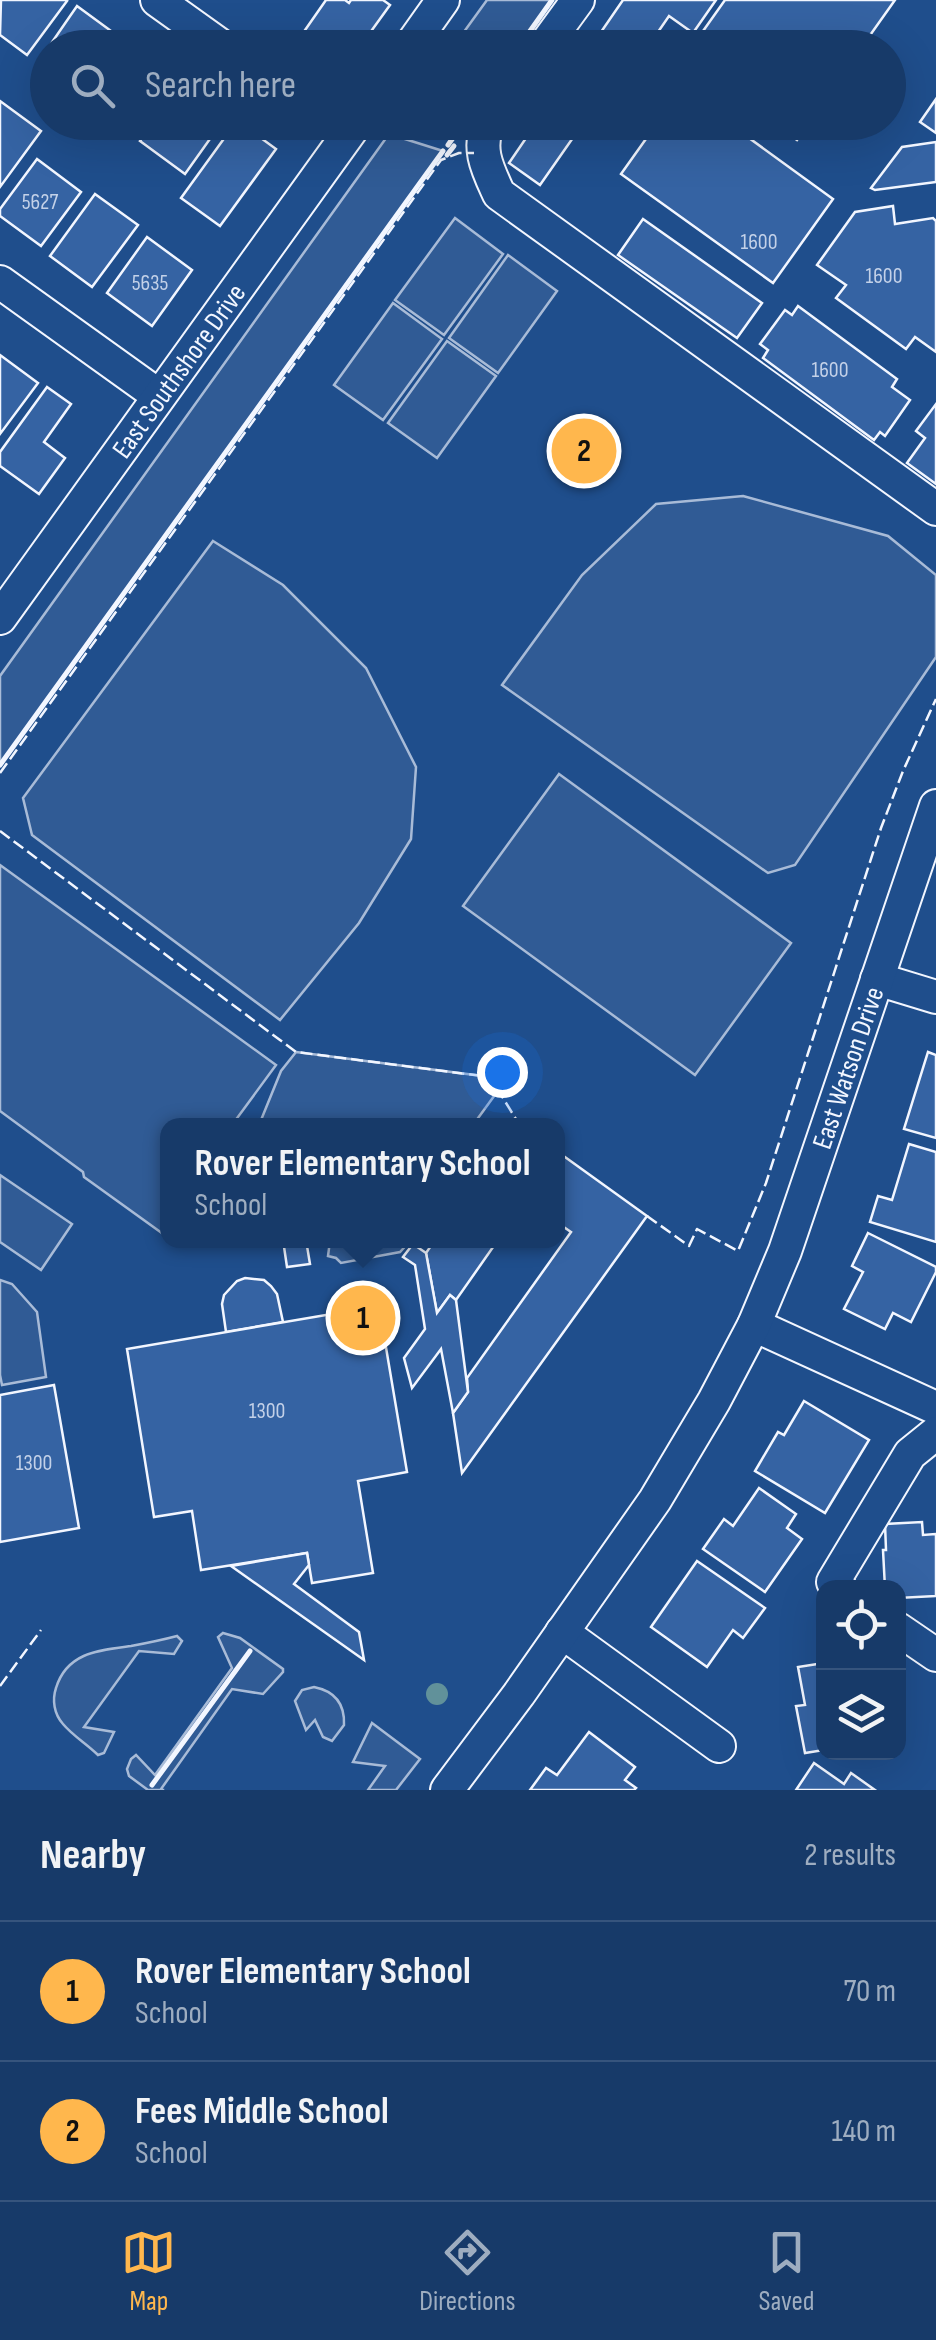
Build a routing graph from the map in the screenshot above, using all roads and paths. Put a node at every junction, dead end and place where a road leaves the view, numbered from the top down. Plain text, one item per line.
1 (158, 0) edge
2 (443, 0) edge
3 (578, 0) edge
4 (199, 30) edge
5 (422, 30) edge
6 (557, 30) edge
7 (335, 140) edge
8 (485, 140) edge
9 (0, 282) edge
10 (158, 396) junction
11 (936, 509) edge
12 (0, 618) edge
13 (936, 806) edge
14 (878, 979) junction
15 (936, 998) edge
16 (754, 1325) junction
17 (936, 1408) edge
18 (936, 1433) edge
19 (834, 1580) edge
20 (562, 1632) junction
21 (906, 1634) edge
22 (936, 1655) edge
23 (719, 1746) dead end
24 (448, 1790) edge

1 - 4 street
2 - 5 street
3 - 6 street
7 - 10 street, East Southshore Drive
8 - 11 street
9 - 10 street
10 - 12 street, East Southshore Drive
13 - 14 street, East Watson Drive
14 - 15 street
14 - 16 street, East Watson Drive
16 - 17 street
16 - 20 street, East Watson Drive
18 - 19 street
20 - 23 street
20 - 24 street, East Watson Drive
21 - 22 street

